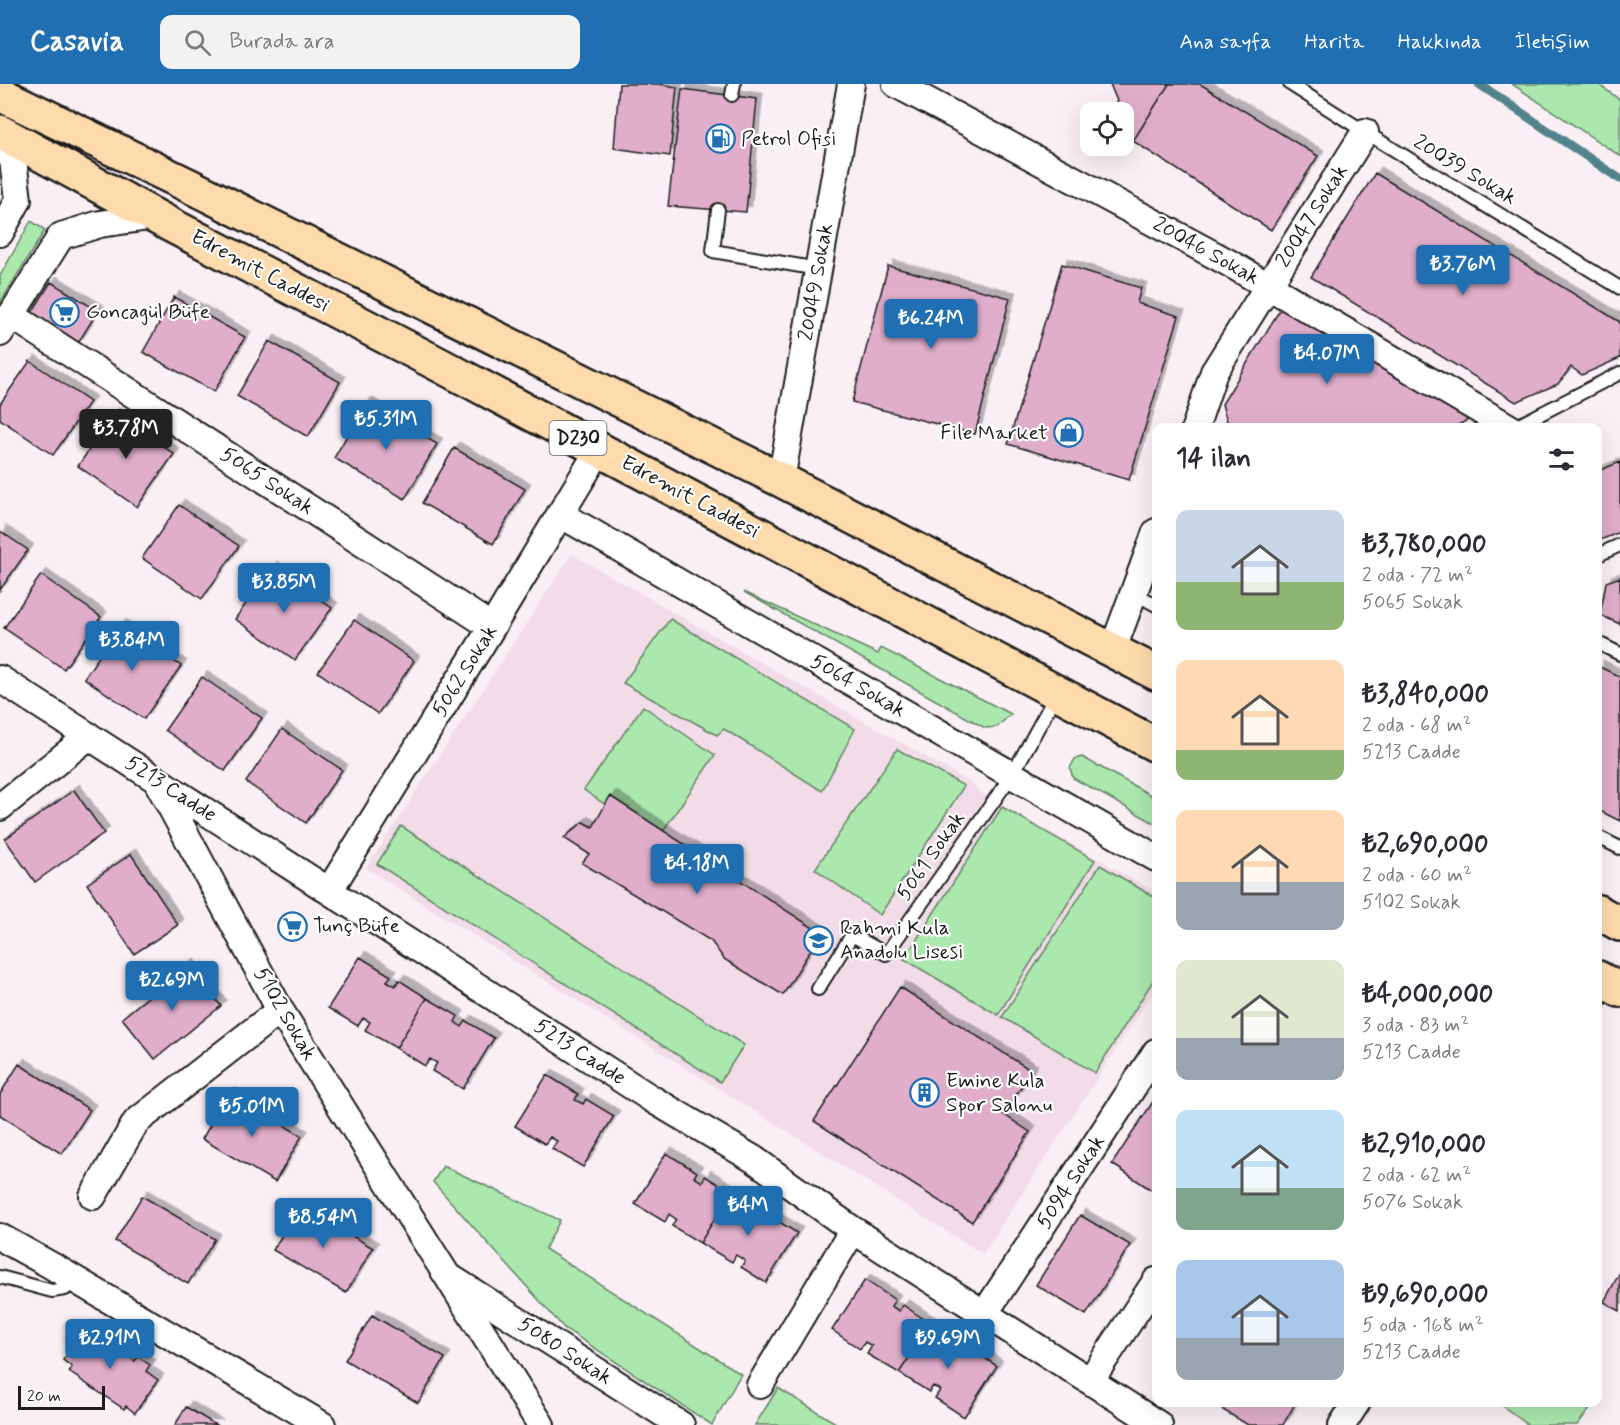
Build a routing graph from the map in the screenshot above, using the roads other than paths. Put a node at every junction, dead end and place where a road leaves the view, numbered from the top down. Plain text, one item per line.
1 (850, 84) edge
2 (896, 84) edge
3 (1290, 84) edge
4 (0, 94) edge
5 (0, 132) edge
6 (1365, 132) junction
7 (0, 143) edge
8 (718, 210) dead end
9 (156, 216) junction
10 (0, 233) edge
11 (818, 269) junction
12 (1269, 286) junction
13 (1620, 288) edge
14 (6, 324) edge
15 (1620, 374) edge
16 (1197, 423) edge
17 (1502, 423) edge
18 (1521, 423) edge
19 (599, 450) junction
20 (781, 480) junction
21 (560, 514) junction
22 (1152, 543) edge
23 (1620, 545) edge
24 (1602, 553) edge
25 (1134, 593) junction
26 (1152, 603) edge
27 (492, 627) junction
28 (1602, 645) edge
29 (1113, 649) junction
30 (1620, 654) edge
31 (1152, 671) edge
32 (0, 679) edge
33 (1058, 692) junction
34 (89, 736) junction
35 (1152, 743) edge
36 (1011, 775) junction
37 (157, 780) junction
38 (0, 807) edge
39 (1602, 839) edge
40 (1620, 848) edge
41 (1152, 856) edge
42 (329, 891) junction
43 (1602, 914) edge
44 (1620, 924) edge
45 (1602, 980) edge
46 (818, 989) dead end
47 (1620, 990) edge
48 (280, 1010) junction
49 (1152, 1058) edge
50 (93, 1196) dead end
51 (853, 1230) junction
52 (0, 1237) edge
53 (0, 1277) edge
54 (449, 1277) junction
55 (77, 1280) junction
56 (1152, 1287) edge
57 (985, 1313) junction
58 (1090, 1381) junction
59 (760, 1385) dead end
60 (1354, 1407) edge
61 (322, 1425) edge
62 (541, 1425) edge
63 (681, 1425) edge
64 (1159, 1425) edge
65 (1342, 1425) edge

1 - 11 street, 20049 Sokak
2 - 12 street, 20046 Sokak
3 - 6 lane, 20039 Sokak
4 - 20 highway, Edremit Caddesi / D230
5 - 9 highway, Edremit Caddesi / D230
6 - 12 street, 20047 Sokak
6 - 13 lane, 20039 Sokak
7 - 10 street
8 - 11 lane
9 - 14 street
9 - 19 highway, Edremit Caddesi / D230
11 - 20 street, 20049 Sokak
12 - 16 street, 20047 Sokak
12 - 17 street, 20046 Sokak
14 - 27 street, 5065 Sokak
15 - 18 lane
19 - 21 street, 5062 Sokak
19 - 33 highway, Edremit Caddesi / D230
20 - 29 highway, Edremit Caddesi / D230
21 - 27 street, 5062 Sokak
21 - 36 street, 5064 Sokak
22 - 25 street
23 - 24 lane
25 - 26 lane
25 - 29 street
27 - 42 street, 5062 Sokak
28 - 30 lane
29 - 31 highway, Edremit Caddesi / D230
32 - 34 street, 5213 Cadde
33 - 35 highway, Edremit Caddesi / D230
33 - 36 lane, 5061 Sokak
34 - 37 street, 5213 Cadde
34 - 38 street
36 - 41 street, 5064 Sokak
36 - 46 lane, 5061 Sokak
37 - 42 street, 5213 Cadde
37 - 48 street, 5102 Sokak
39 - 40 lane
42 - 51 street, 5213 Cadde
43 - 44 highway
45 - 47 highway
48 - 50 street
48 - 54 street, 5102 Sokak
49 - 57 street, 5094 Sokak
51 - 57 street, 5213 Cadde
51 - 59 street
52 - 55 street
53 - 55 lane
54 - 62 street, 5102 Sokak
54 - 63 street, 5080 Sokak
55 - 61 street
56 - 58 street
57 - 58 street, 5213 Cadde
58 - 64 street, 5213 Cadde
60 - 65 street

